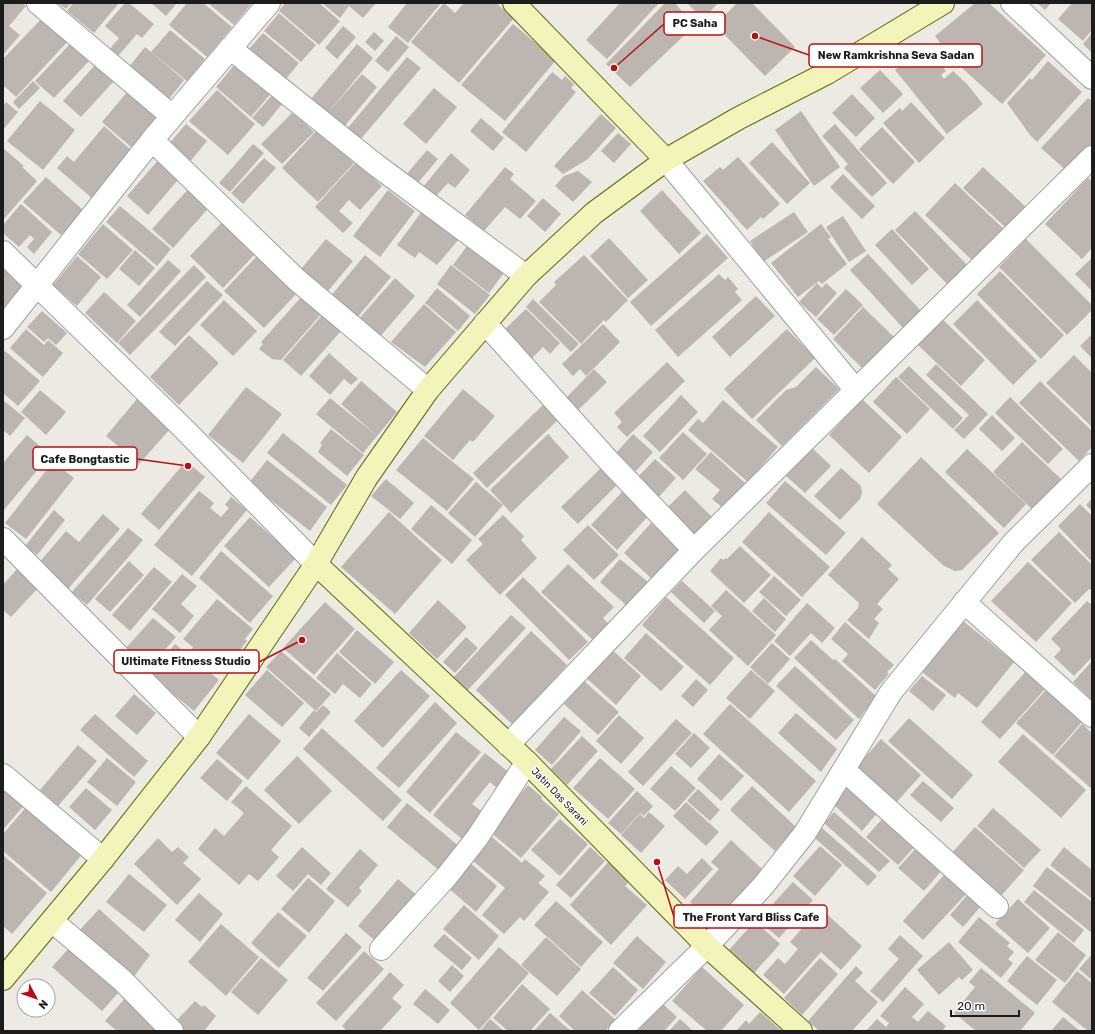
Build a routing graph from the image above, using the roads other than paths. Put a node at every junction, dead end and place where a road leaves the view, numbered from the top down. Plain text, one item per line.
1 (38, 3) edge
2 (269, 3) edge
3 (514, 3) edge
4 (943, 3) edge
5 (1012, 3) edge
6 (230, 48) junction
7 (1092, 78) edge
8 (172, 116) junction
9 (152, 140) junction
10 (1092, 157) edge
11 (666, 160) junction
12 (3, 252) edge
13 (526, 276) junction
14 (37, 285) junction
15 (485, 323) junction
16 (3, 328) edge
17 (855, 389) junction
18 (428, 390) junction
19 (1092, 465) edge
20 (3, 539) edge
21 (694, 550) junction
22 (316, 564) junction
23 (964, 602) junction
24 (1092, 716) edge
25 (199, 737) junction
26 (508, 745) junction
27 (527, 762) junction
28 (844, 770) junction
29 (3, 775) edge
30 (103, 859) junction
31 (997, 907) dead end
32 (52, 921) junction
33 (707, 946) junction
34 (381, 948) dead end
35 (3, 979) edge
36 (172, 1031) edge
37 (620, 1031) edge
38 (801, 1031) edge

1 - 8 street
2 - 6 street
3 - 11 street
4 - 11 street
5 - 7 street
6 - 8 street
6 - 13 street
8 - 9 street
9 - 14 street
9 - 18 street
10 - 17 street
11 - 13 street
11 - 17 street
12 - 14 street
13 - 15 street
14 - 16 street
14 - 22 street
15 - 18 street
15 - 21 street
17 - 21 street
18 - 22 street
19 - 23 street
20 - 25 street
21 - 26 street
22 - 25 street
22 - 26 street, Jatin Das Sarani
23 - 24 street
23 - 28 street
25 - 30 street
26 - 27 street, Jatin Das Sarani
27 - 33 street, Jatin Das Sarani
27 - 34 street
28 - 31 street
28 - 33 street
29 - 30 street
30 - 32 street
32 - 35 street
32 - 36 street
33 - 37 street
33 - 38 street, Jatin Das Sarani

